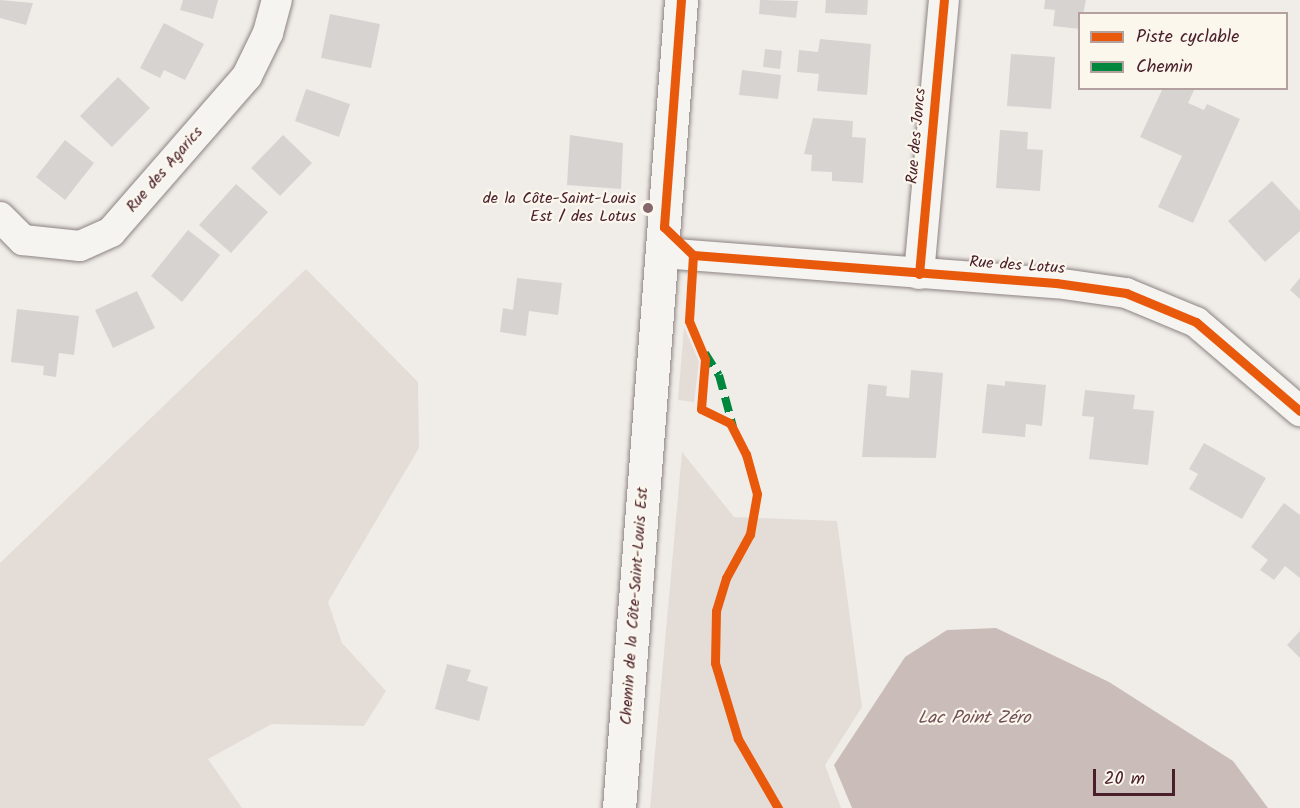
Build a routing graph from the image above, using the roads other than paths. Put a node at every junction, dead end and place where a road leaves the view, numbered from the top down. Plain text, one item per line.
1 (277, 0) edge
2 (681, 0) edge
3 (944, 0) edge
4 (0, 216) edge
5 (662, 253) junction
6 (920, 274) junction
7 (1300, 411) edge
8 (619, 808) edge

1 - 4 street, Rue des Agarics
2 - 5 street, Chemin de la Côte-Saint-Louis Est
3 - 6 street, Rue des Joncs
5 - 6 street, Rue des Lotus
5 - 8 street, Chemin de la Côte-Saint-Louis Est
6 - 7 street, Rue des Lotus

